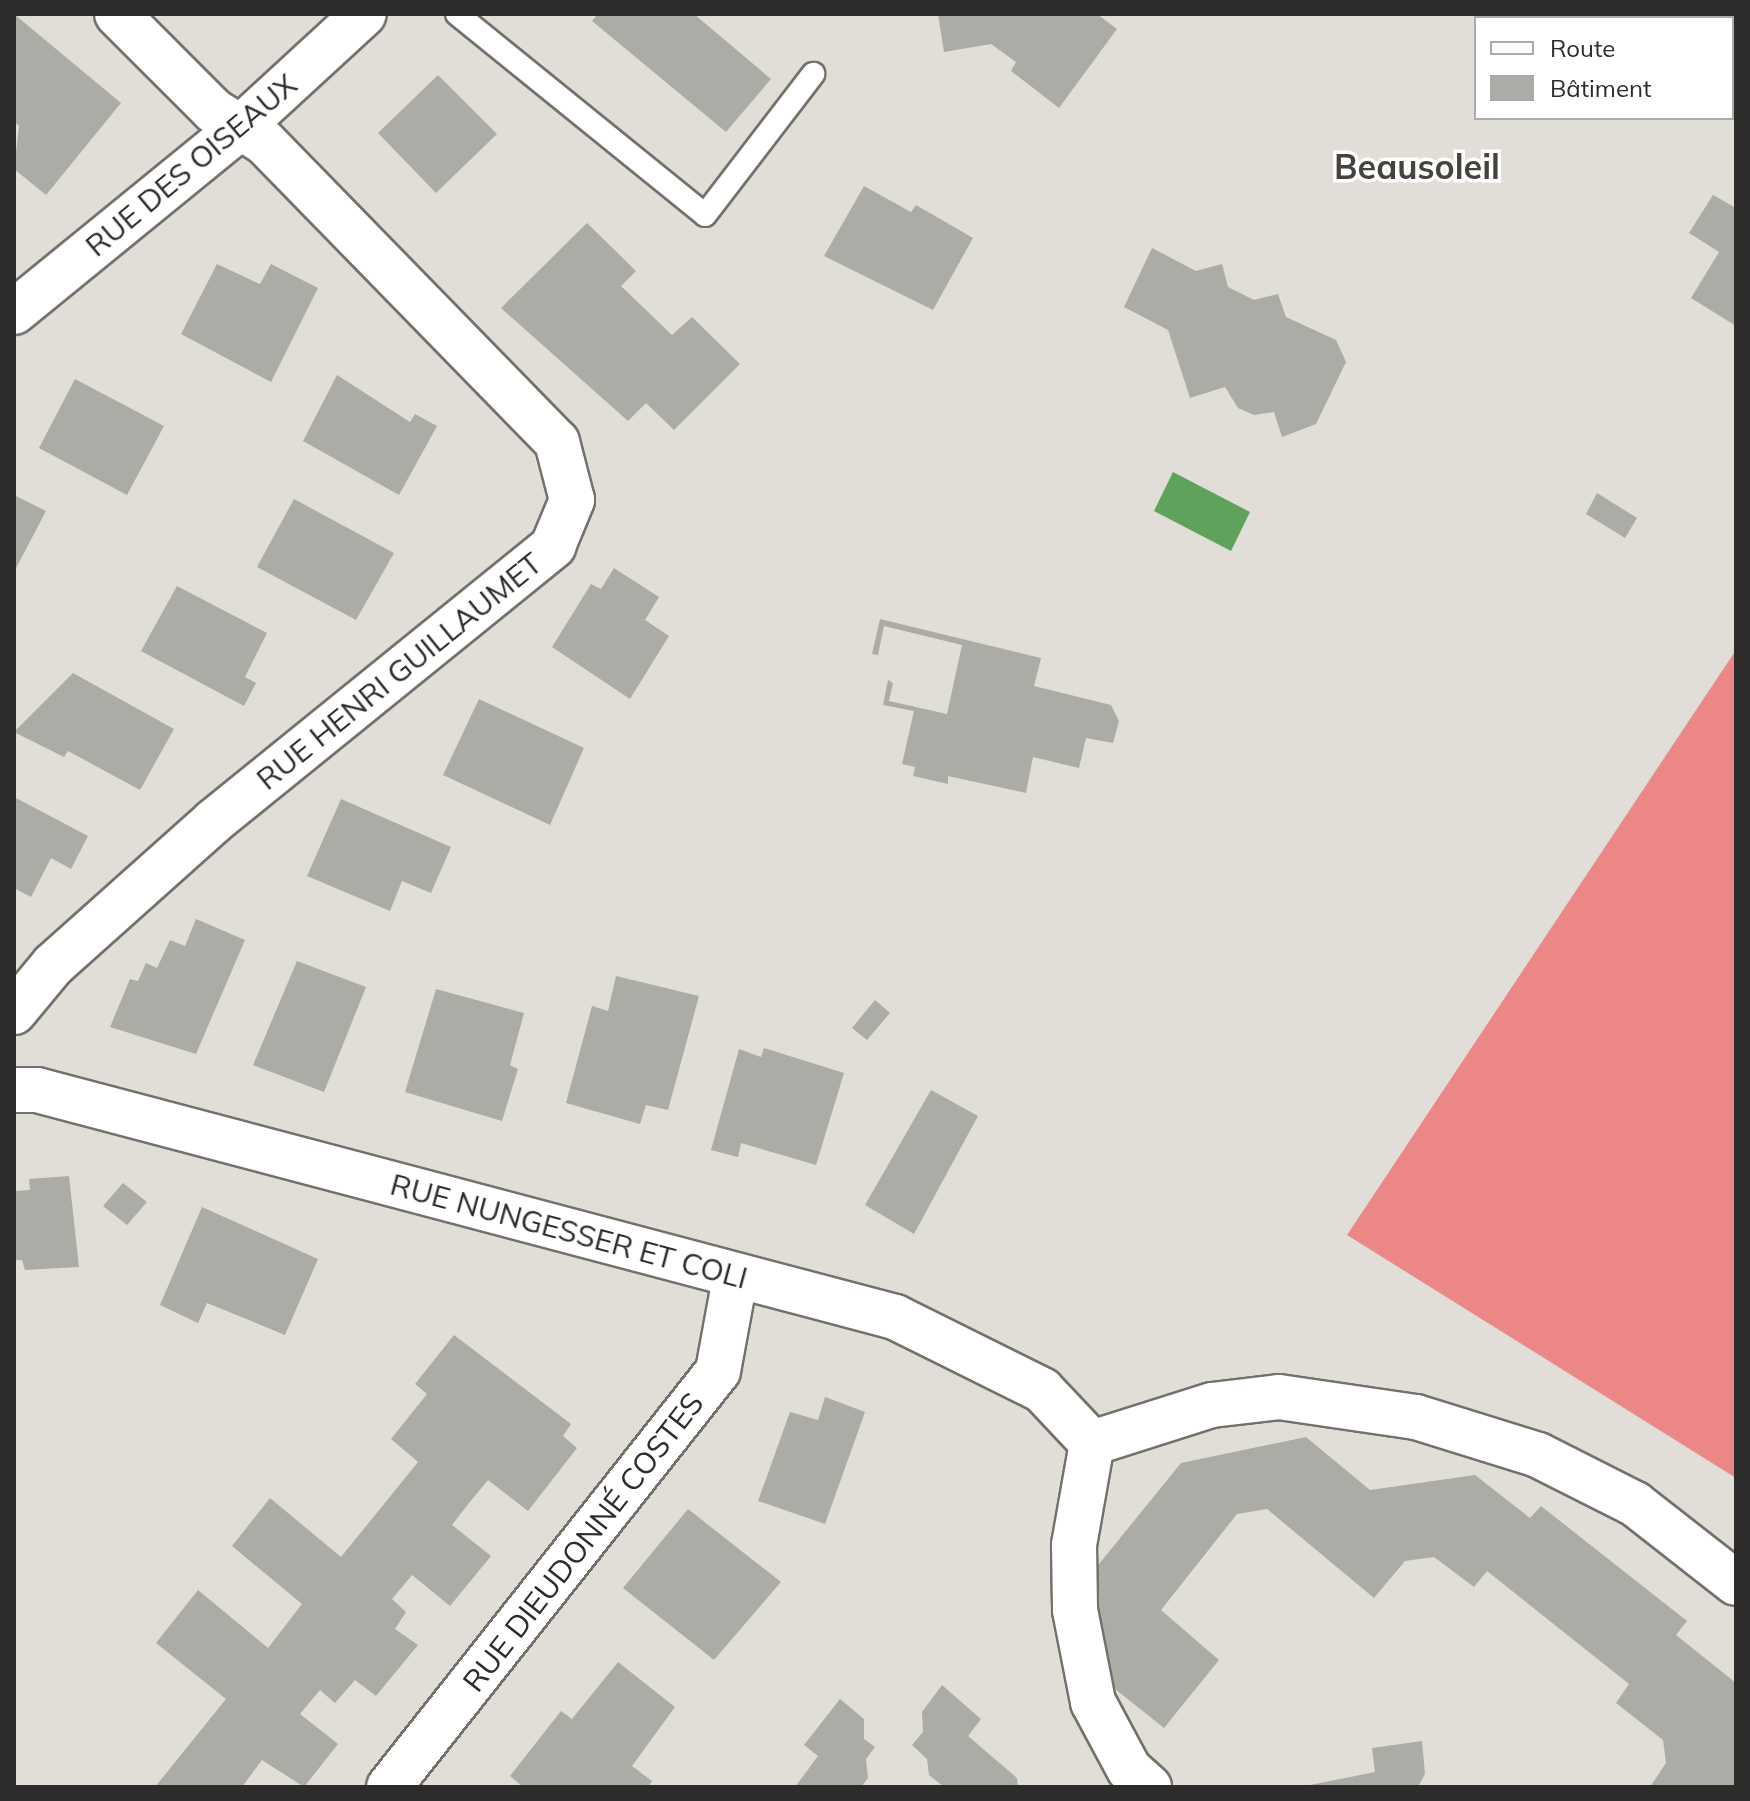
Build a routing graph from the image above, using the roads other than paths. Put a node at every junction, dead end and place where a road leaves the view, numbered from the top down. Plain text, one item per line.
1 (117, 14) edge
2 (364, 14) edge
3 (457, 14) edge
4 (813, 74) dead end
5 (240, 128) junction
6 (14, 312) edge
7 (14, 1012) edge
8 (14, 1090) edge
9 (735, 1278) junction
10 (1092, 1443) junction
11 (1736, 1583) edge
12 (389, 1787) edge
13 (1149, 1787) edge

1 - 5 street, RUE HENRI GUILLAUMET
2 - 5 street, RUE DES OISEAUX
3 - 4 lane
5 - 6 street, RUE DES OISEAUX
5 - 7 street, RUE HENRI GUILLAUMET
8 - 9 street, RUE NUNGESSER ET COLI
9 - 10 street, RUE NUNGESSER ET COLI
9 - 12 street, RUE DIEUDONNÉ COSTES
10 - 11 street
10 - 13 street

